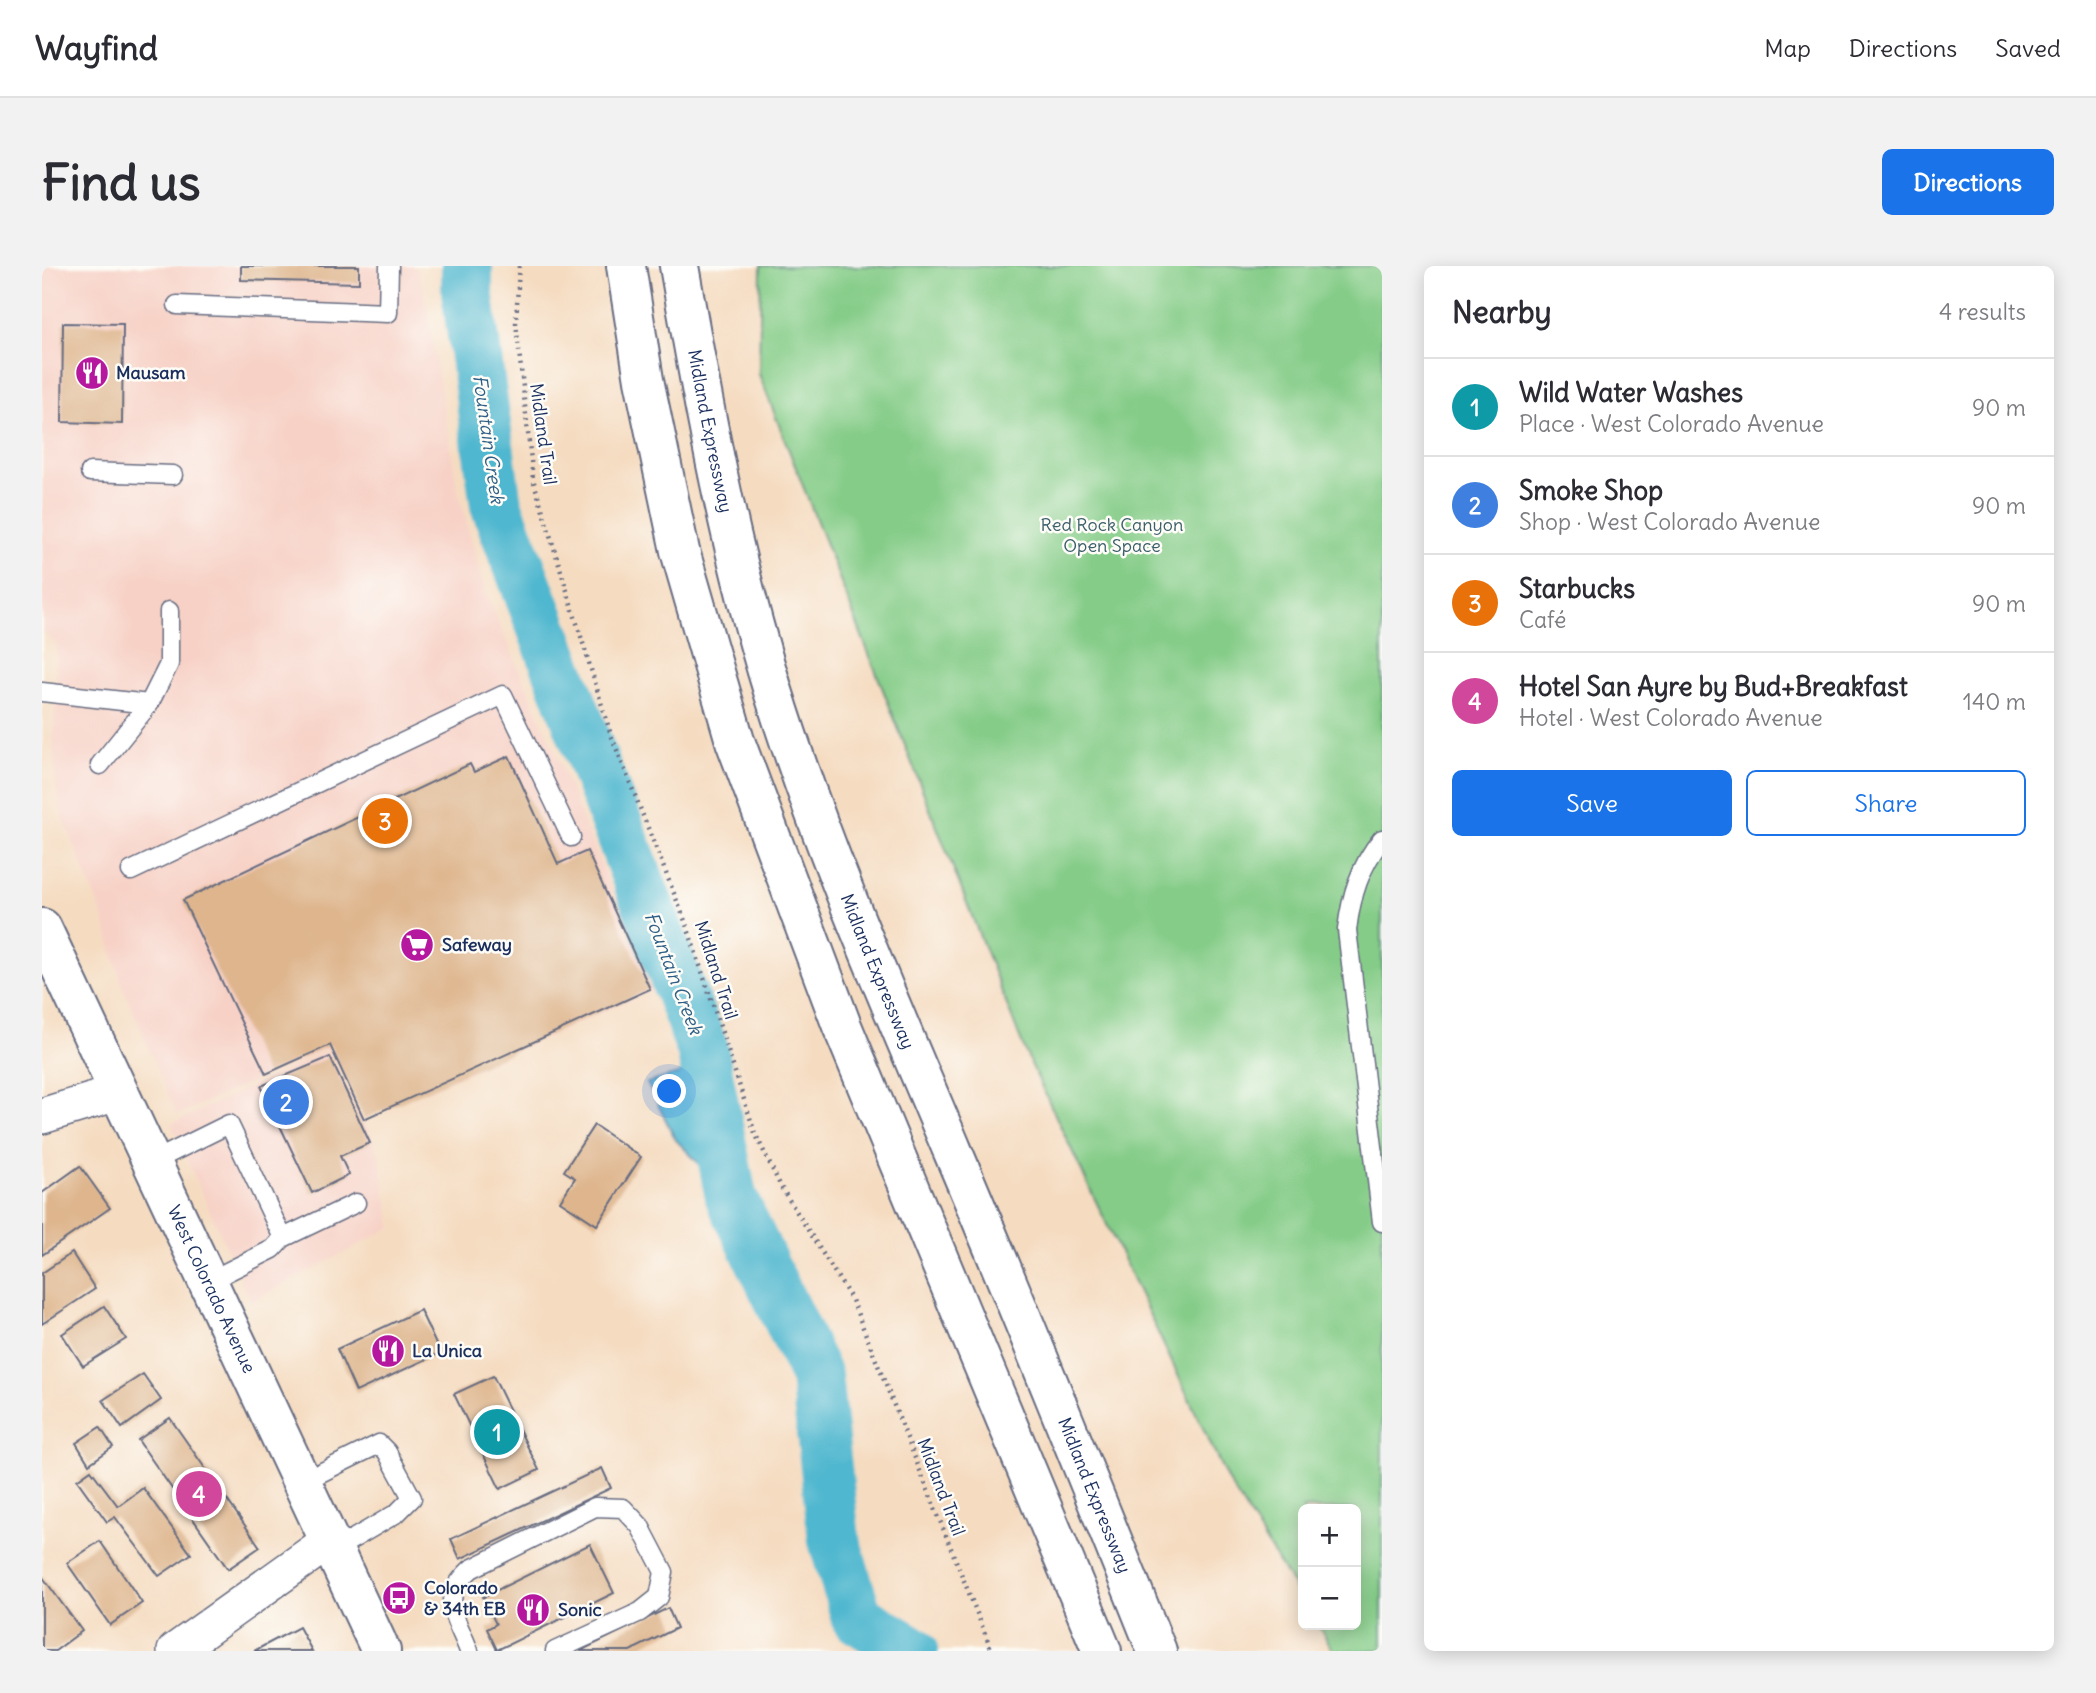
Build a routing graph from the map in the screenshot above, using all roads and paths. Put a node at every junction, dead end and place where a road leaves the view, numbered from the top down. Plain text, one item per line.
1 (389, 266) edge
2 (519, 266) edge
3 (626, 266) edge
4 (679, 266) edge
5 (177, 305) dead end
6 (90, 472) dead end
7 (173, 475) dead end
8 (169, 611) dead end
9 (42, 692) edge
10 (149, 704) junction
11 (100, 765) dead end
12 (571, 837) dead end
13 (1382, 839) edge
14 (131, 871) dead end
15 (42, 928) edge
16 (117, 1093) junction
17 (42, 1116) edge
18 (150, 1163) junction
19 (356, 1203) dead end
20 (1382, 1222) edge
21 (283, 1238) junction
22 (207, 1282) junction
23 (302, 1482) junction
24 (332, 1546) junction
25 (175, 1651) edge
26 (381, 1651) edge
27 (469, 1651) edge
28 (555, 1651) edge
29 (992, 1651) edge
30 (1102, 1651) edge
31 (1157, 1651) edge

1 - 5 lane
2 - 29 path, Midland Trail
3 - 30 main road
4 - 31 main road, Midland Expressway
6 - 7 lane
8 - 10 lane
9 - 10 lane
10 - 11 lane
12 - 14 lane
13 - 20 lane
15 - 16 main road, West Colorado Avenue
16 - 17 street
16 - 18 main road, West Colorado Avenue
18 - 21 lane
18 - 22 main road, West Colorado Avenue
19 - 21 lane
21 - 22 lane
22 - 23 main road, West Colorado Avenue
23 - 24 main road, West Colorado Avenue
23 - 24 lane
24 - 25 street
24 - 26 main road, West Colorado Avenue
27 - 28 lane

